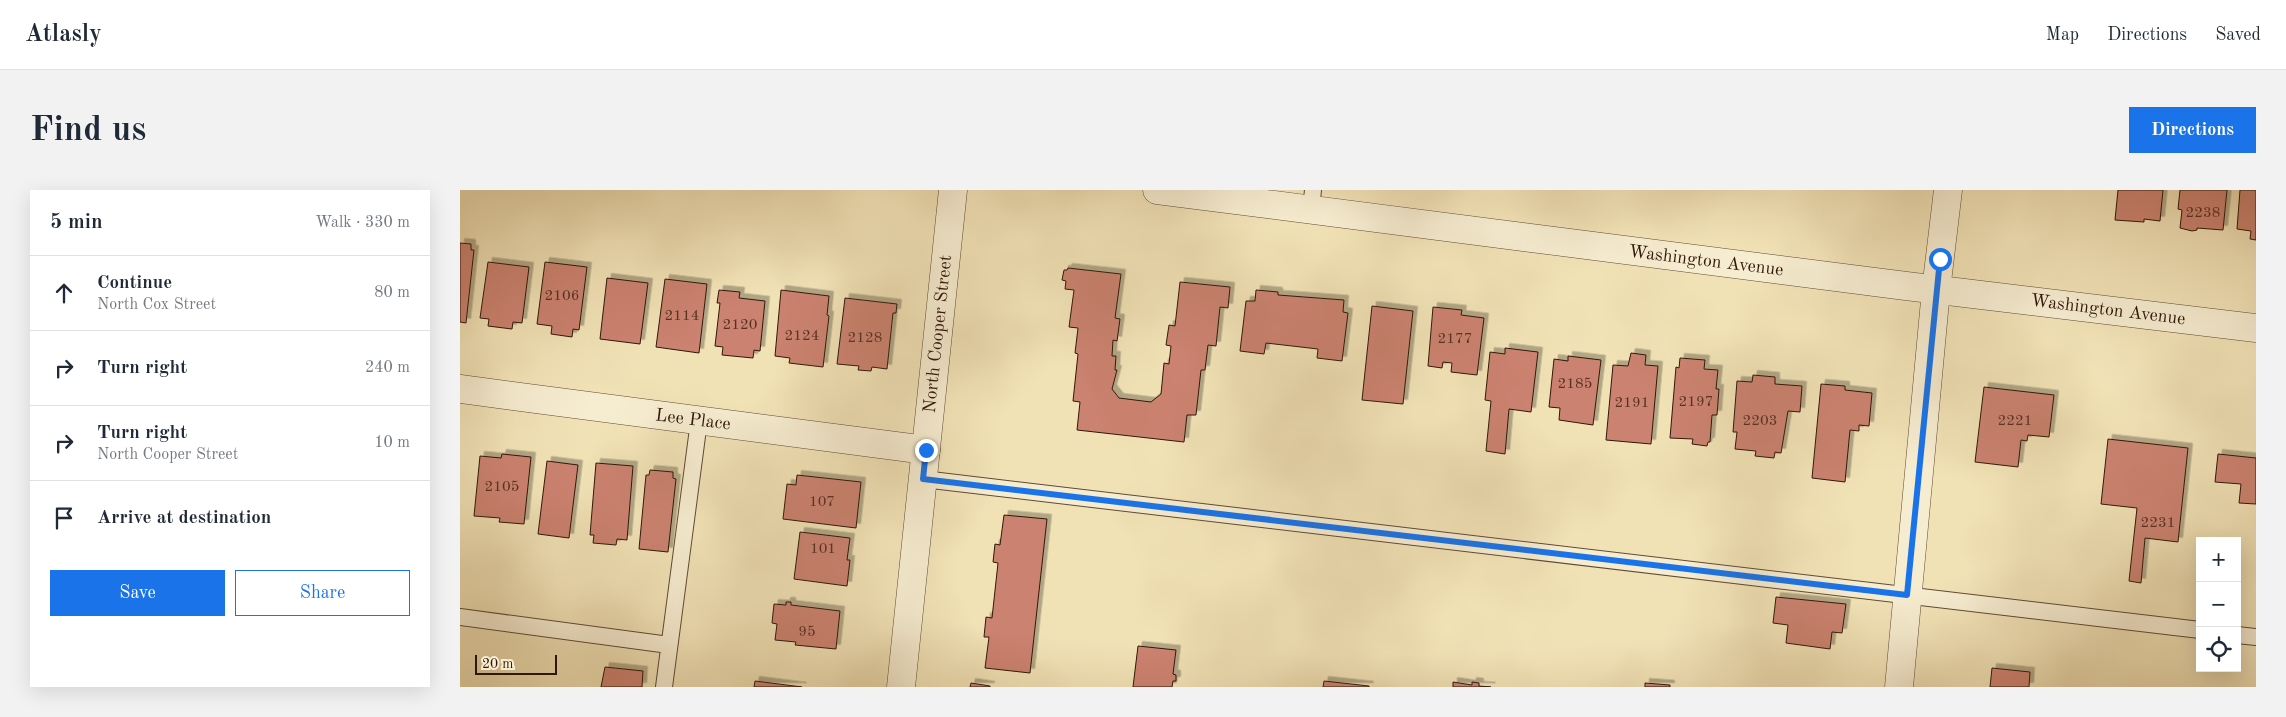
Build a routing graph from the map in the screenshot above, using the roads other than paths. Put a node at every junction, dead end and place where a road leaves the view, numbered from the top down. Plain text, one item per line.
1 (953, 190) edge
2 (1157, 190) edge
3 (1948, 190) edge
4 (1312, 200) edge
5 (1936, 290) junction
6 (2256, 328) edge
7 (460, 389) edge
8 (698, 420) junction
9 (926, 450) junction
10 (923, 479) junction
11 (1907, 595) junction
12 (460, 617) edge
13 (2196, 630) edge
14 (2241, 635) edge
15 (2256, 637) edge
16 (669, 645) junction
17 (664, 687) edge
18 (901, 687) edge
19 (1899, 687) edge

1 - 9 street, North Cooper Street
2 - 4 street, Washington Avenue
3 - 5 street
4 - 5 street, Washington Avenue
5 - 6 street, Washington Avenue
5 - 11 street
7 - 8 street, Lee Place
8 - 9 street, Lee Place
8 - 16 lane
9 - 10 street, North Cooper Street
10 - 11 lane
10 - 18 street, North Cooper Street
11 - 13 lane
11 - 19 street
12 - 16 lane
14 - 15 lane
16 - 17 lane

